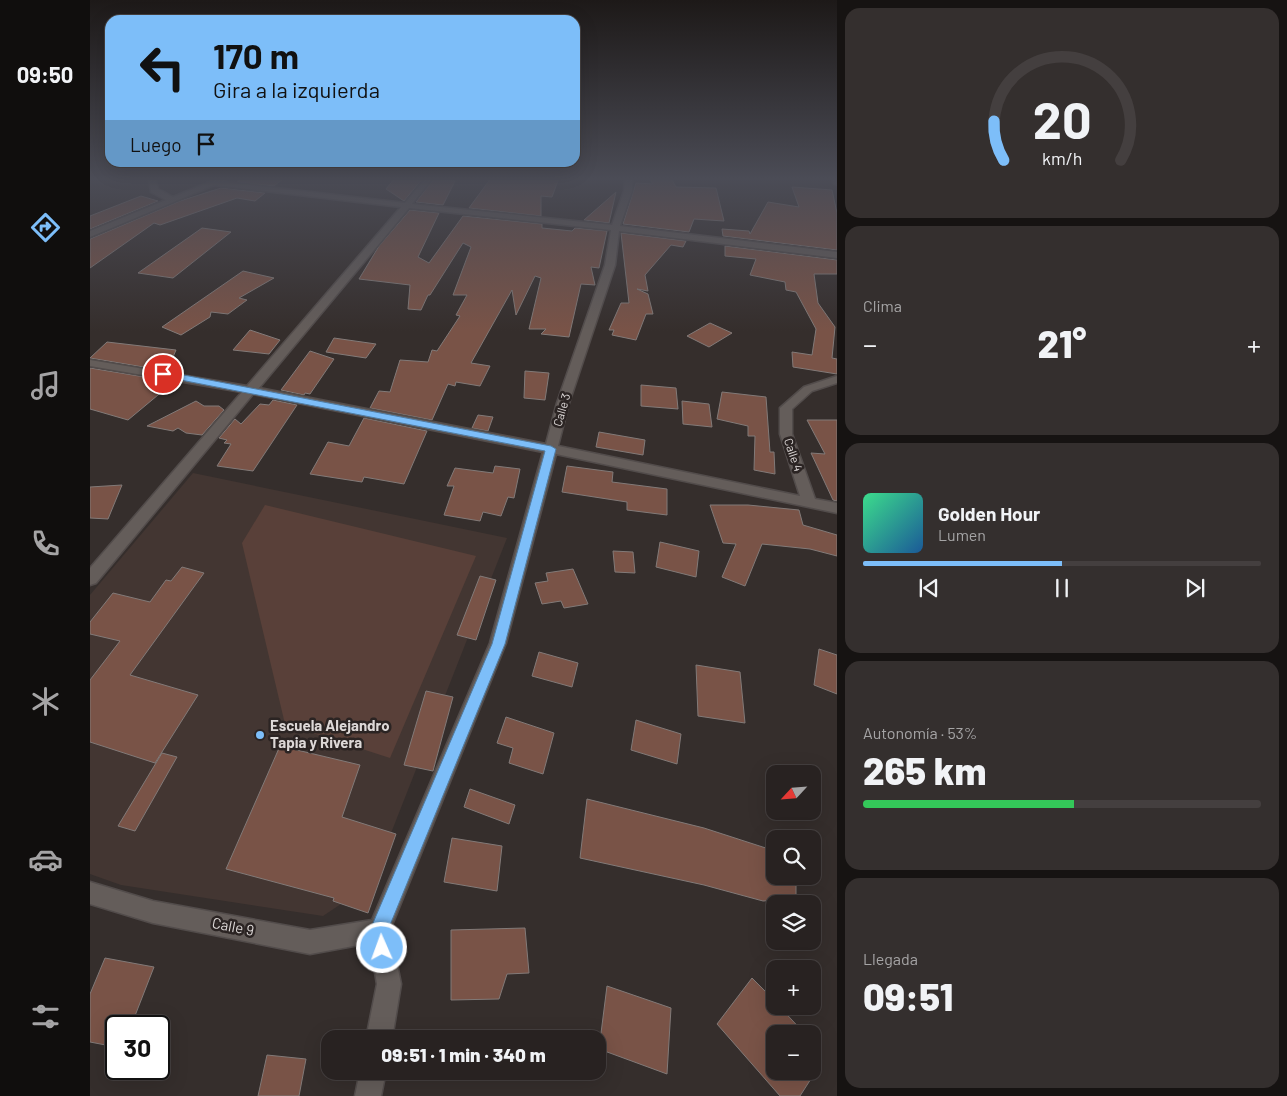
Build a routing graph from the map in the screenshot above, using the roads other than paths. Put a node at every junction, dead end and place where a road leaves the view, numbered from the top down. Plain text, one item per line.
1 (386, 229) edge
2 (615, 229) edge
3 (616, 229) edge
4 (837, 255) edge
5 (90, 362) edge
6 (837, 379) edge
7 (250, 390) junction
8 (551, 449) junction
9 (809, 501) junction
10 (837, 508) edge
11 (90, 579) edge
12 (90, 893) edge
13 (379, 930) junction
14 (381, 1030) edge
15 (371, 1080) edge
16 (368, 1096) edge

1 - 7 street
2 - 8 street, Calle 3
3 - 4 street
5 - 7 street
6 - 9 street, Calle 4
7 - 8 street
7 - 11 street
8 - 9 street
8 - 13 street, Calle 3
9 - 10 street
12 - 13 street, Calle 9
13 - 14 street
15 - 16 street

